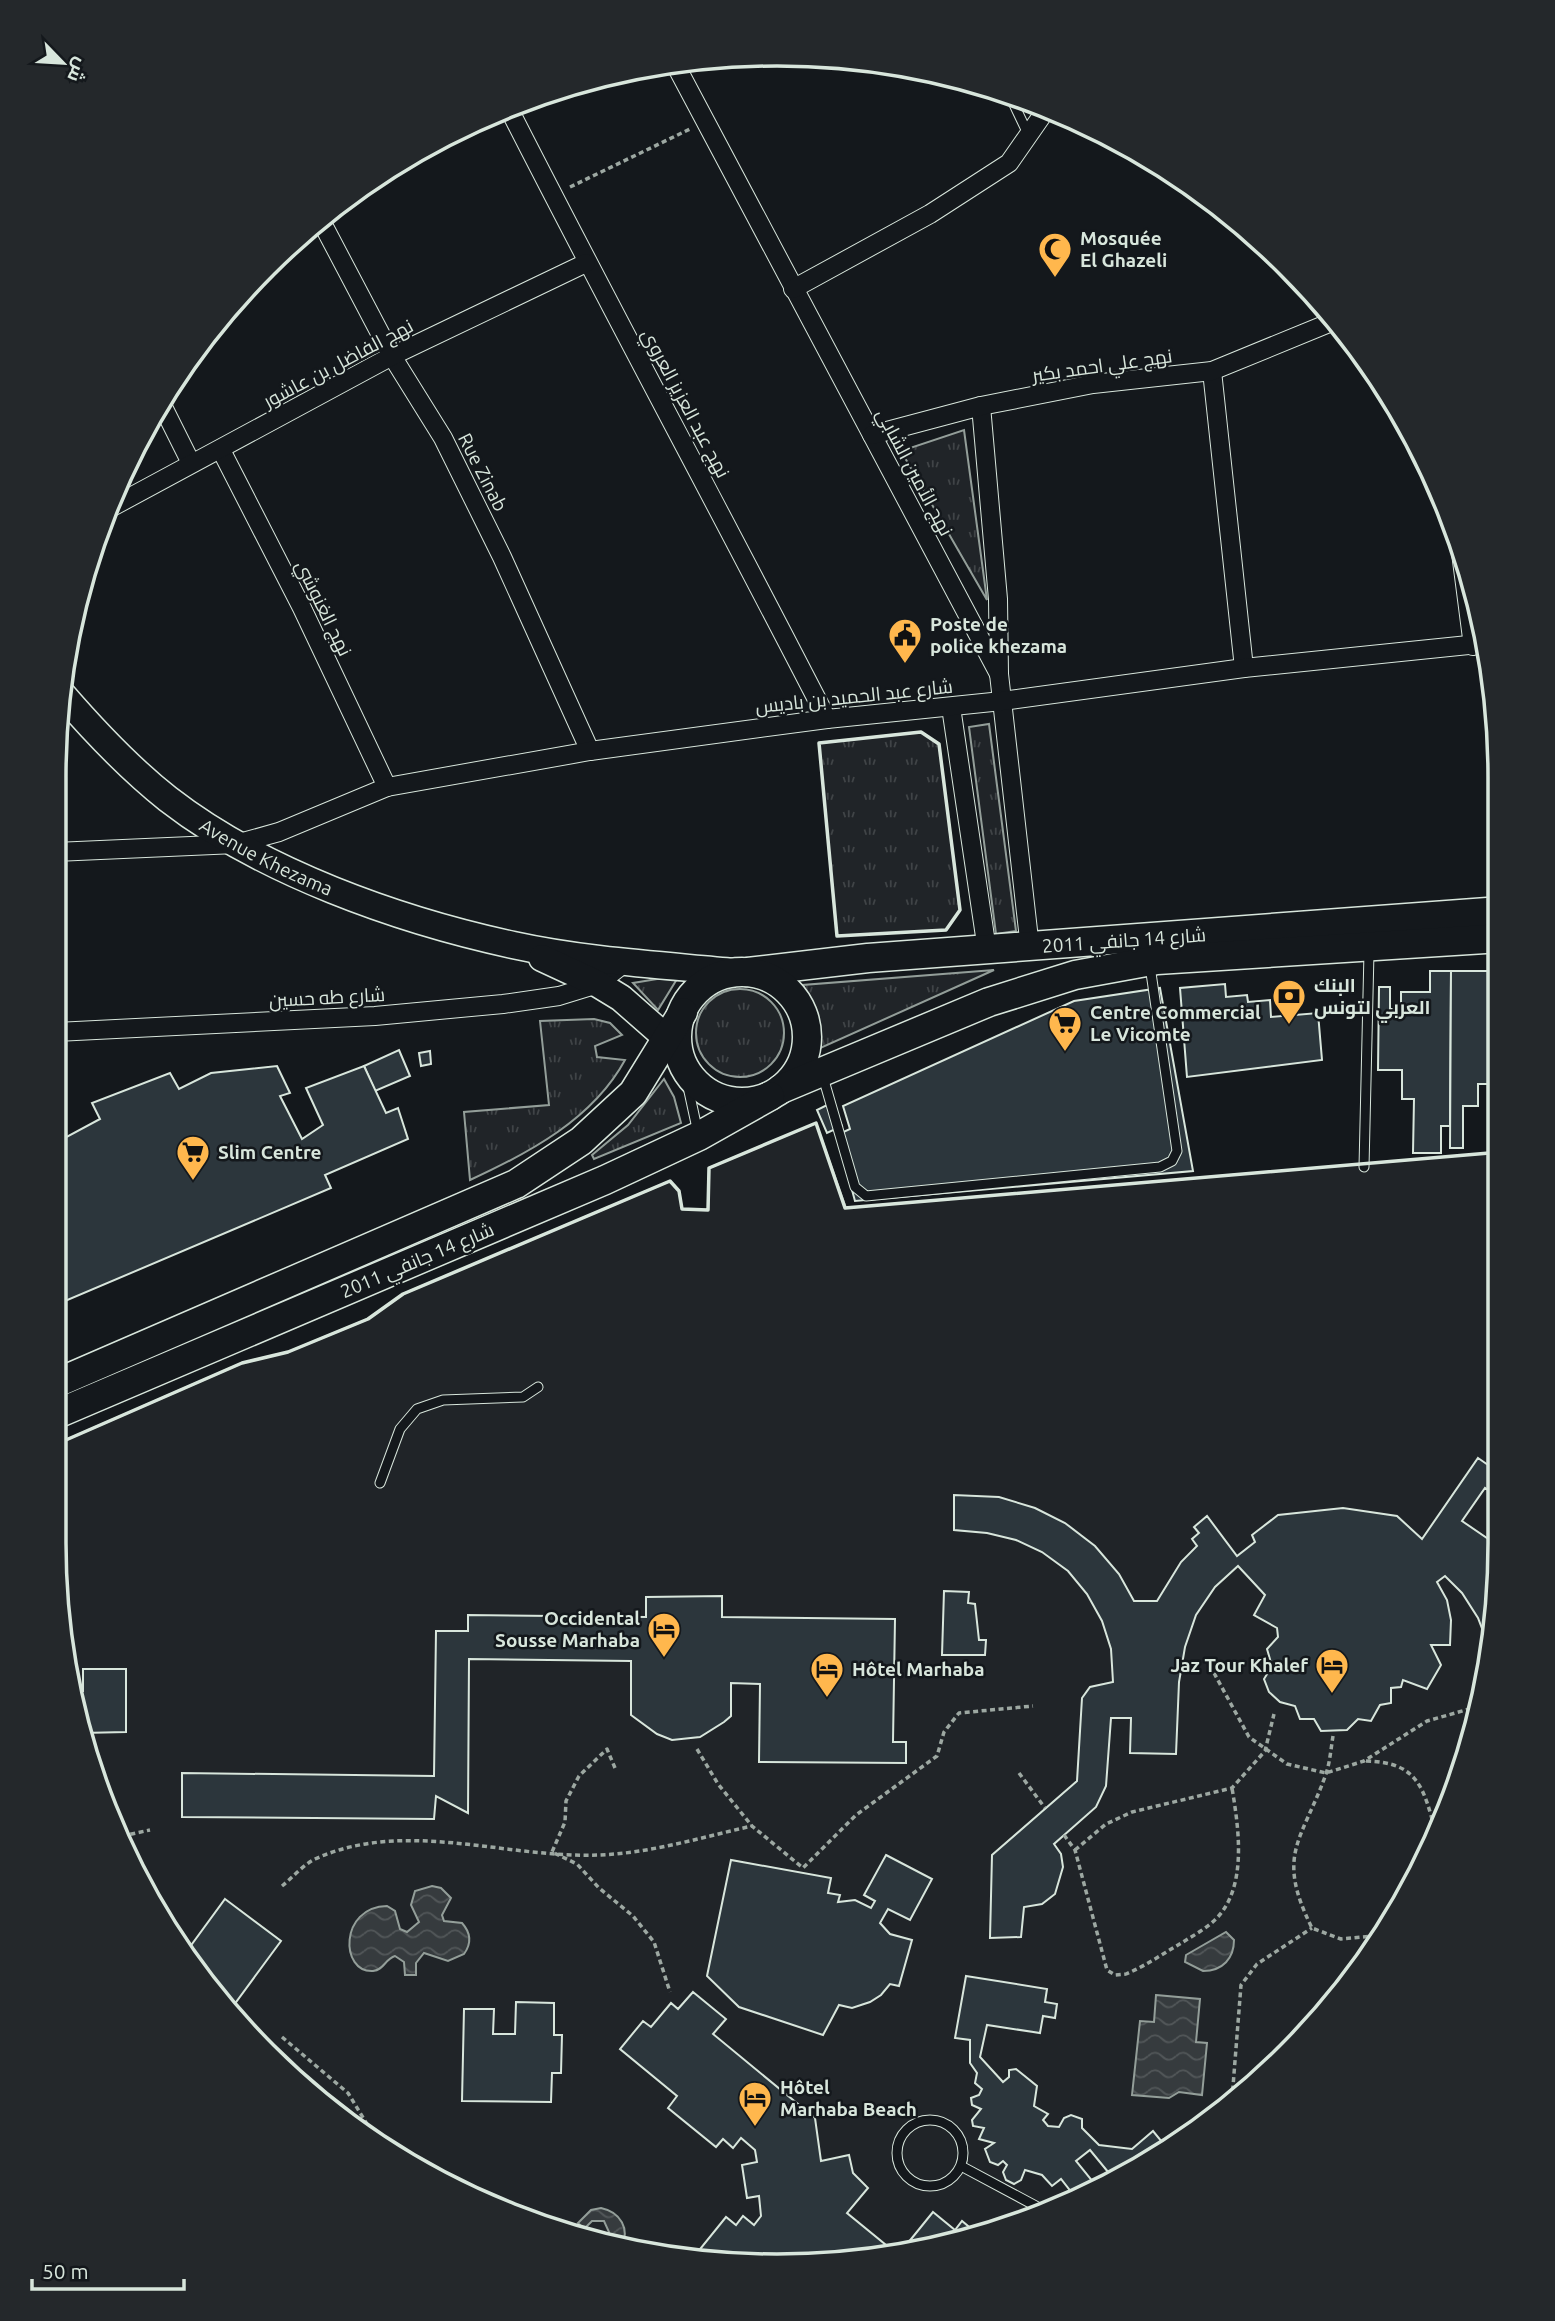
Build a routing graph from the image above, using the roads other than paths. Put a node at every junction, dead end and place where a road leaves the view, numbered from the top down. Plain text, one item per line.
1 (680, 74) edge
2 (1015, 108) edge
3 (513, 118) edge
4 (1041, 118) edge
5 (1029, 137) junction
6 (325, 229) edge
7 (586, 263) junction
8 (793, 289) junction
9 (1325, 325) edge
10 (392, 356) junction
11 (1212, 371) junction
12 (981, 406) junction
13 (167, 414) edge
14 (872, 435) junction
15 (221, 450) junction
16 (191, 463) junction
17 (123, 501) edge
18 (1476, 645) edge
19 (1244, 668) junction
20 (999, 674) junction
21 (1002, 701) junction
22 (71, 703) edge
23 (951, 707) junction
24 (827, 719) junction
25 (590, 751) junction
26 (387, 787) junction
27 (236, 844) junction
28 (66, 852) edge
29 (1488, 912) edge
30 (1488, 938) edge
31 (515, 946) junction
32 (1030, 948) junction
33 (1369, 948) junction
34 (987, 950) junction
35 (1149, 961) junction
36 (626, 962) junction
37 (742, 972) junction
38 (598, 984) junction
39 (66, 1031) edge
40 (676, 1049) junction
41 (822, 1073) junction
42 (776, 1092) junction
43 (699, 1136) junction
44 (1364, 1167) dead end
45 (66, 1378) edge
46 (538, 1387) dead end
47 (66, 1410) edge
48 (380, 1483) dead end
49 (961, 2166) junction
50 (1035, 2206) edge

1 - 8 street, نهج الأمين الشابي
2 - 5 lane
3 - 7 street, نهج عبد العزيز العروي
4 - 5 street
5 - 8 street
6 - 10 street, Rue Zinab
7 - 10 street, نهج الفاضل بن عاشور
7 - 24 street, نهج عبد العزيز العروي
8 - 14 street, نهج الأمين الشابي
9 - 11 street, نهج علي احمد بكير
10 - 15 street, نهج الفاضل بن عاشور
10 - 25 street, Rue Zinab
11 - 12 street, نهج علي احمد بكير
11 - 19 street
12 - 14 street, نهج علي احمد بكير
12 - 20 street
13 - 16 street
14 - 20 street, نهج الأمين الشابي
15 - 16 street, نهج الفاضل بن عاشور
15 - 26 street, نهج الغنوشي
16 - 17 street, نهج الفاضل بن عاشور
18 - 19 street, شارع عبد الحميد بن باديس
19 - 21 street, شارع عبد الحميد بن باديس
20 - 21 street
21 - 23 street, شارع عبد الحميد بن باديس
21 - 32 street
22 - 27 main road, Avenue Khezama
23 - 24 street, شارع عبد الحميد بن باديس
23 - 34 street
24 - 25 street, شارع عبد الحميد بن باديس
25 - 26 street, شارع عبد الحميد بن باديس
26 - 27 street, شارع عبد الحميد بن باديس
27 - 28 street, شارع عبد الحميد بن باديس
27 - 31 main road, Avenue Khezama
29 - 32 main road, شارع 14 جانفي 2011
30 - 33 main road, شارع 14 جانفي 2011
31 - 36 main road, Avenue Khezama
31 - 38 main road, Avenue Khezama
32 - 34 main road, شارع 14 جانفي 2011
33 - 35 main road, شارع 14 جانفي 2011
33 - 44 lane
34 - 37 main road, شارع 14 جانفي 2011
35 - 41 main road, شارع 14 جانفي 2011
35 - 41 lane
36 - 37 main road, Avenue Khezama
36 - 38 street
37 - 40 main road
37 - 42 main road
38 - 39 street, شارع طه حسين
38 - 40 main road, Avenue Khezama
40 - 42 main road
40 - 43 lane
40 - 45 main road, شارع 14 جانفي 2011
41 - 42 main road, شارع 14 جانفي 2011
42 - 43 main road, شارع 14 جانفي 2011
43 - 47 main road, شارع 14 جانفي 2011
46 - 48 lane
49 - 49 lane
49 - 50 lane

